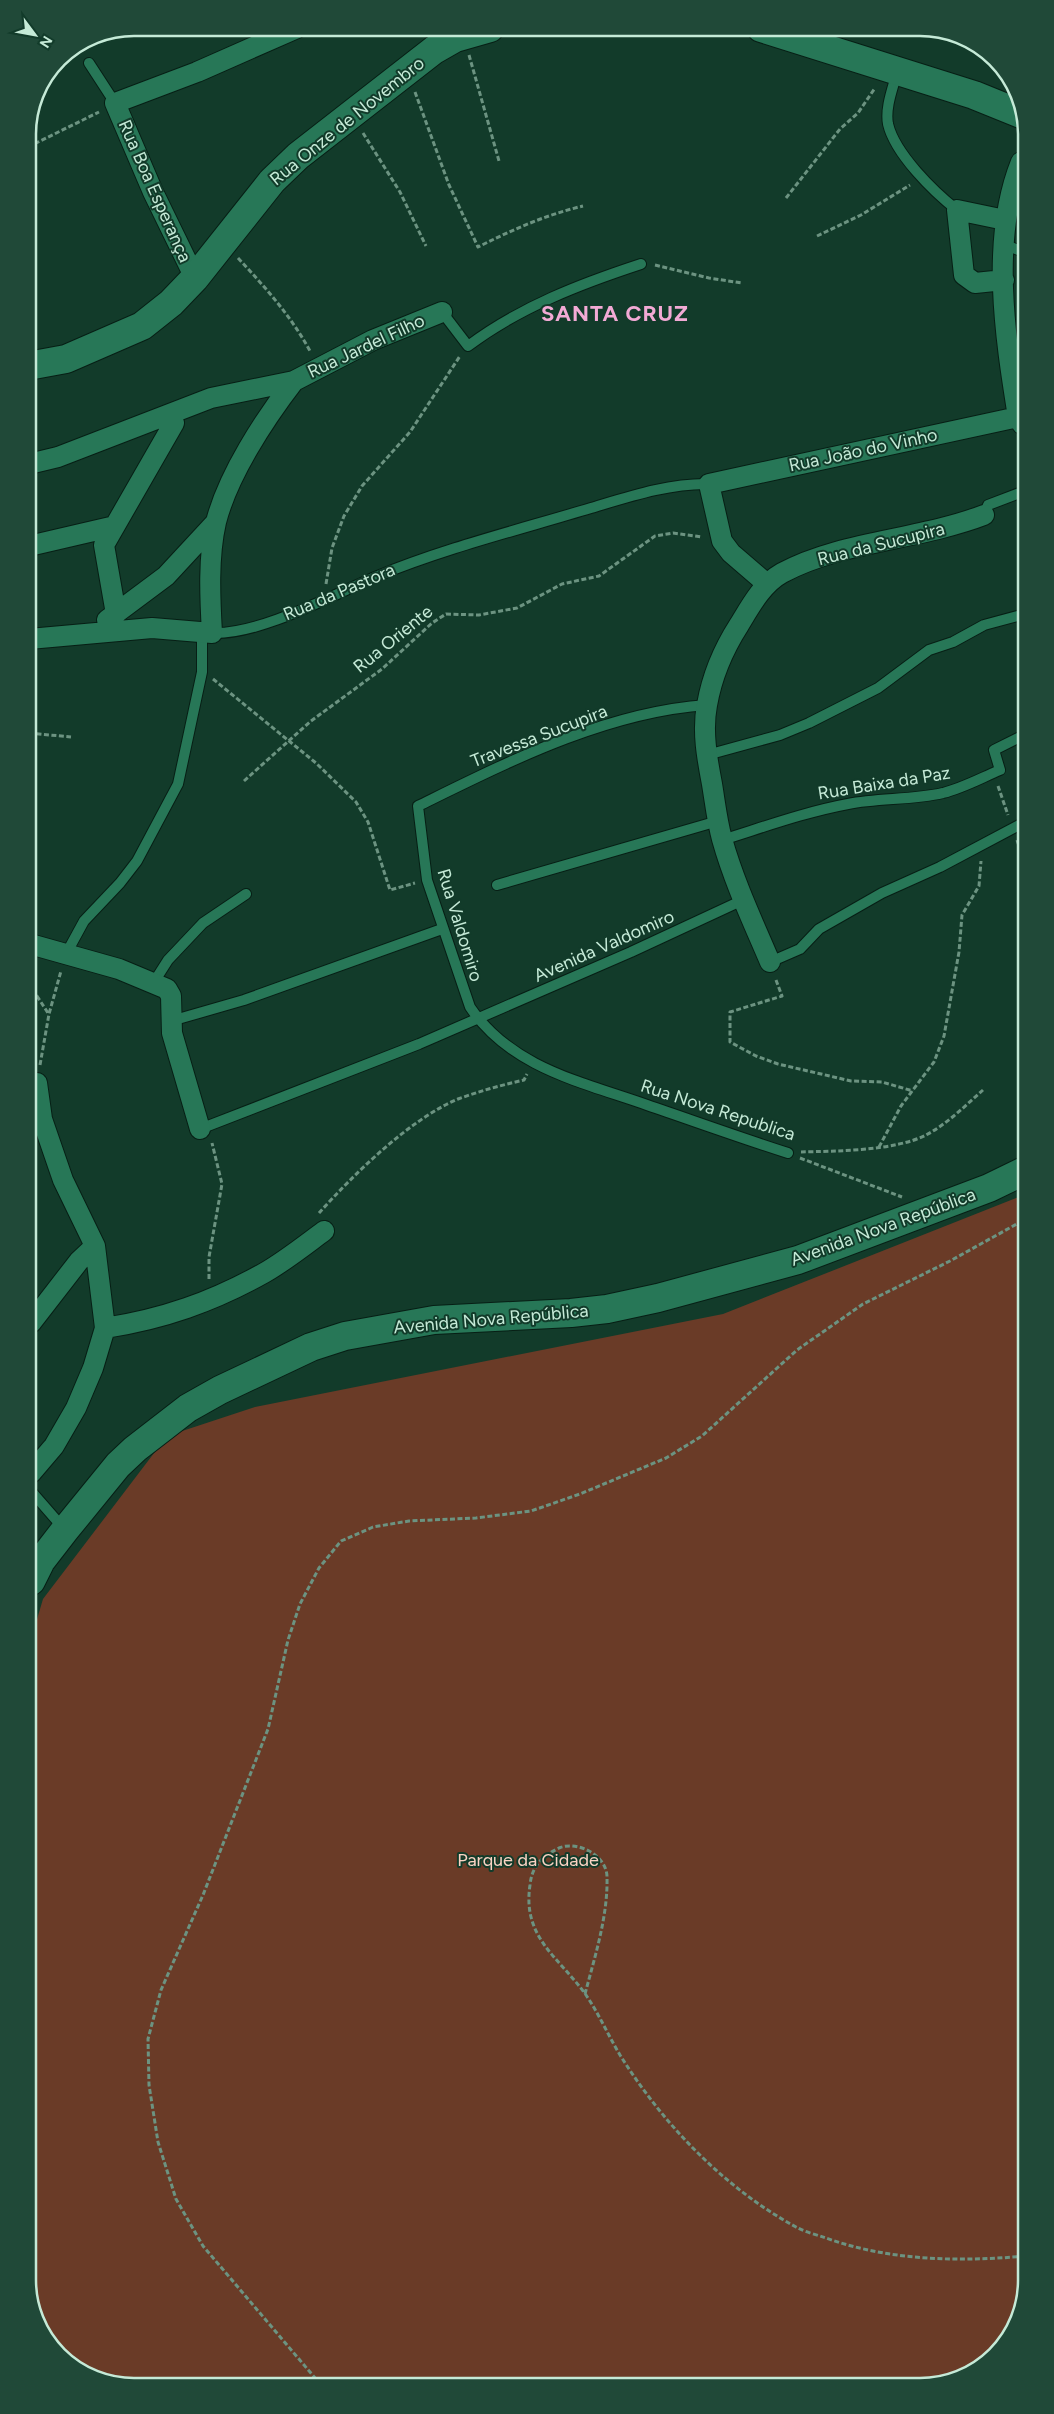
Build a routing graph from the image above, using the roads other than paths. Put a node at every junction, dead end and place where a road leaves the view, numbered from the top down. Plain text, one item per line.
1 (256, 36) edge
2 (454, 36) edge
3 (787, 36) edge
4 (89, 62) dead end
5 (893, 69) junction
6 (115, 103) junction
7 (1015, 111) edge
8 (1018, 173) edge
9 (957, 210) junction
10 (1005, 220) junction
11 (1012, 247) edge
12 (642, 264) road end
13 (195, 278) junction
14 (1004, 280) junction
15 (442, 312) joint
16 (36, 365) edge
17 (294, 381) junction
18 (1018, 410) edge
19 (177, 417) junction
20 (1018, 420) edge
21 (36, 462) edge
22 (709, 484) junction
23 (1018, 494) edge
24 (984, 515) joint
25 (216, 522) junction
26 (115, 526) junction
27 (36, 544) edge
28 (767, 584) junction
29 (116, 614) junction
30 (1018, 618) edge
31 (207, 633) junction
32 (81, 635) junction
33 (36, 638) edge
34 (707, 705) junction
35 (1018, 738) edge
36 (707, 755) junction
37 (418, 806) joint
38 (1018, 825) edge
39 (720, 831) junction
40 (497, 885) dead end
41 (246, 894) dead end
42 (743, 900) junction
43 (442, 929) junction
44 (36, 946) edge
45 (66, 954) junction
46 (770, 962) joint
47 (154, 982) junction
48 (478, 1020) junction
49 (171, 1021) junction
50 (36, 1092) edge
51 (203, 1127) joint
52 (788, 1153) road end
53 (1018, 1174) edge
54 (321, 1223) road end
55 (95, 1246) junction
56 (36, 1317) edge
57 (105, 1328) junction
58 (36, 1467) edge
59 (36, 1497) edge
60 (65, 1530) junction
61 (36, 1572) edge

1 - 6 street
2 - 13 street, Rua Onze de Novembro
3 - 5 street
4 - 6 lane
5 - 7 street
5 - 9 lane
6 - 13 street, Rua Boa Esperança
8 - 10 street
9 - 10 street
9 - 14 street
10 - 11 street
11 - 14 street
12 - 15 lane, Rua Jardel Filho
13 - 16 street, Rua Onze de Novembro
14 - 18 street
15 - 17 street, Rua Jardel Filho
17 - 19 street, Rua Jardel Filho
17 - 25 street
19 - 21 street, Rua Jardel Filho
19 - 26 street
20 - 22 street, Rua João do Vinho
22 - 28 street
22 - 31 lane, Rua da Pastora
23 - 24 lane
24 - 28 street, Rua da Sucupira
25 - 29 street
25 - 31 street
26 - 27 street
26 - 29 street
28 - 34 street, Rua da Sucupira
29 - 32 street
30 - 36 lane
31 - 32 street, Rua da Pastora
31 - 45 lane
32 - 33 street, Rua da Pastora
34 - 36 street, Rua da Sucupira
34 - 37 lane, Travessa Sucupira
35 - 39 lane, Rua Baixa da Paz
36 - 39 street, Rua da Sucupira
37 - 43 lane, Rua Valdomiro
38 - 46 lane
39 - 40 lane, Rua Baixa da Paz
39 - 42 street, Rua da Sucupira
41 - 47 lane
42 - 46 street, Rua da Sucupira
42 - 48 lane, Avenida Valdomiro
43 - 48 lane, Rua Valdomiro
43 - 49 lane
44 - 45 street
45 - 47 street
47 - 49 street
48 - 51 lane, Avenida Valdomiro
48 - 52 lane, Rua Nova Republica
49 - 51 street
50 - 55 street
53 - 60 street, Avenida Nova República
54 - 57 street
55 - 56 street
55 - 57 street
57 - 58 street
59 - 60 lane
60 - 61 street, Avenida Nova República

